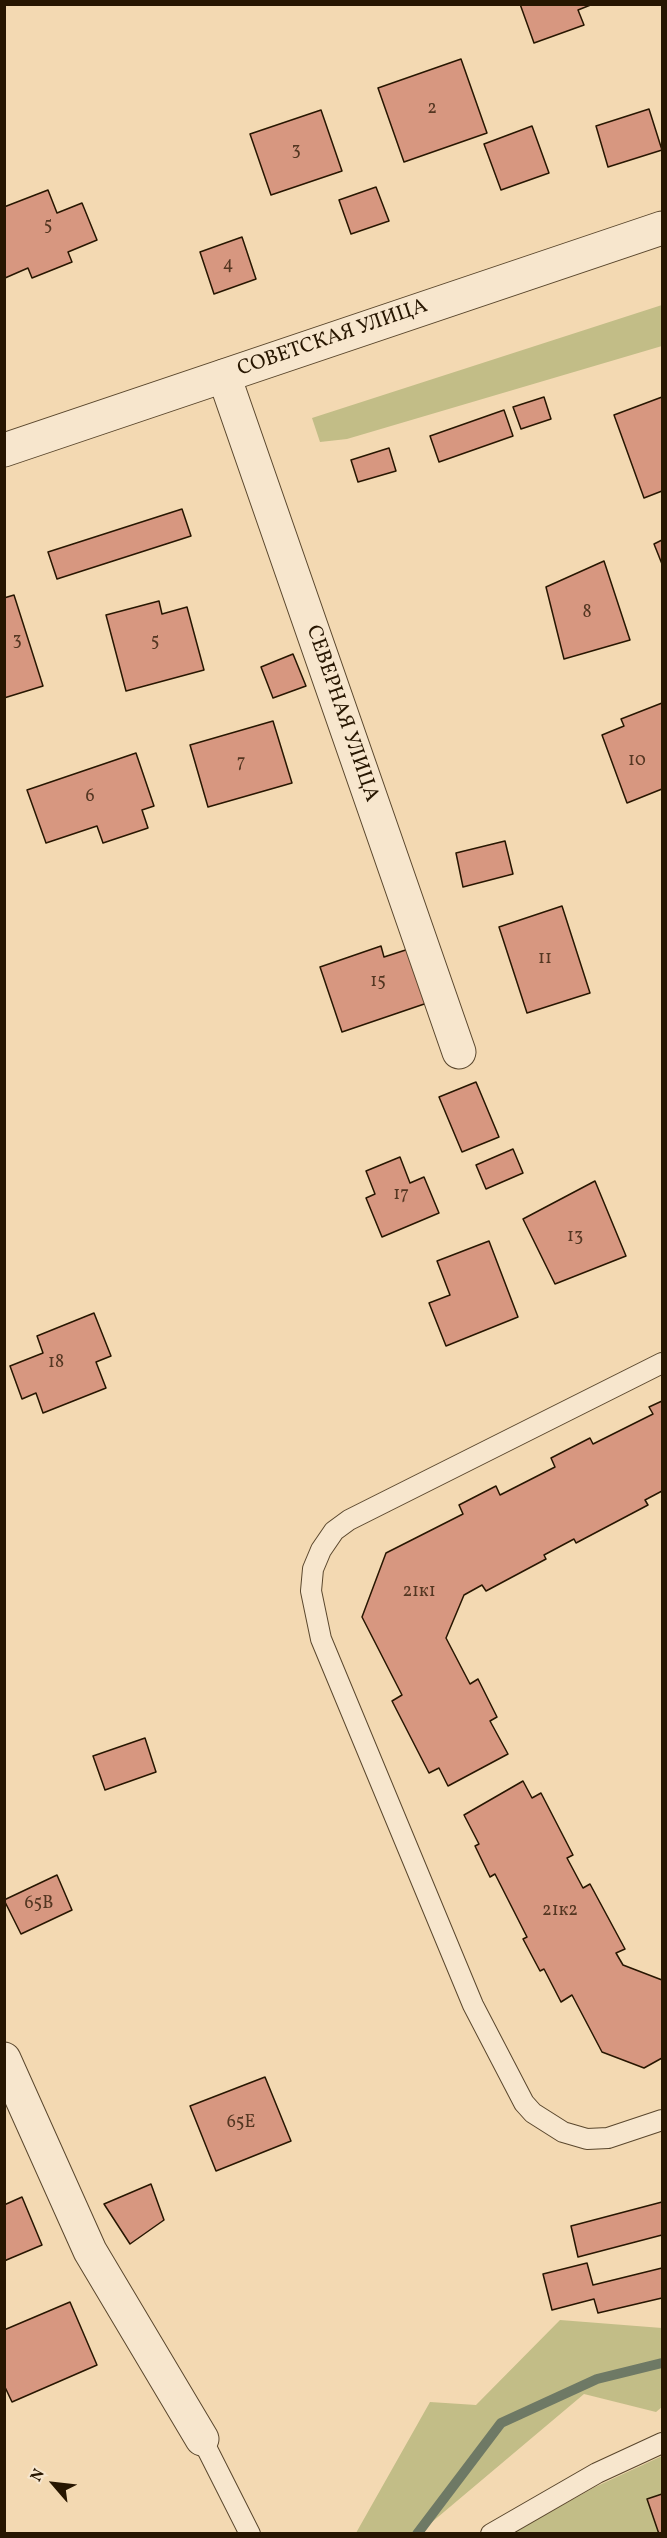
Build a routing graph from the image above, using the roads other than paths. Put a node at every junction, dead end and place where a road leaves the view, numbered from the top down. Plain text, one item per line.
1 (663, 228) edge
2 (224, 376) junction
3 (4, 450) edge
4 (459, 1052) dead end
5 (663, 1363) edge
6 (7, 2073) edge
7 (663, 2120) edge
8 (202, 2439) joint
9 (663, 2443) edge
10 (250, 2534) edge
11 (491, 2534) edge

1 - 2 street, СОВЕТСКАЯ УЛИЦА
2 - 3 street, СОВЕТСКАЯ УЛИЦА
2 - 4 street, СЕВЕРНАЯ УЛИЦА
5 - 7 lane
6 - 8 street
8 - 10 lane
9 - 11 lane

